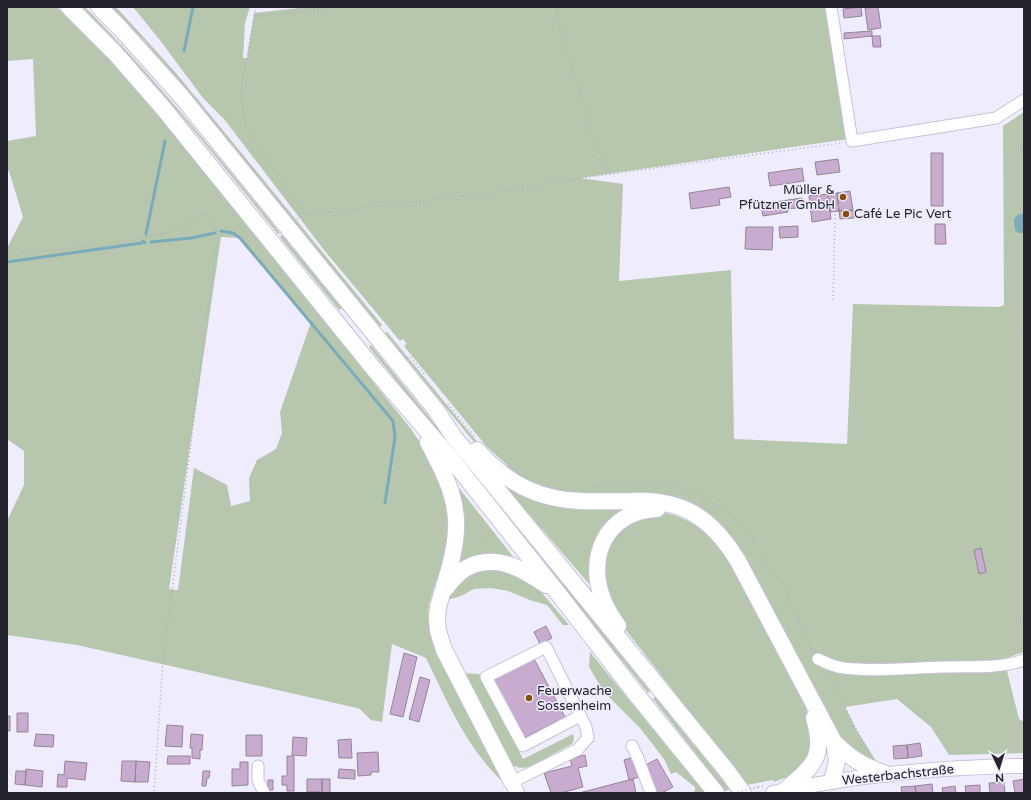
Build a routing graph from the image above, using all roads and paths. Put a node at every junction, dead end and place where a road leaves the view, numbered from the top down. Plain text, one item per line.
1 (69, 7) edge
2 (99, 7) edge
3 (256, 7) edge
4 (336, 7) edge
5 (556, 7) edge
6 (831, 7) edge
7 (254, 16) junction
8 (1024, 100) edge
9 (852, 142) junction
10 (1024, 146) edge
11 (1018, 147) dead end
12 (609, 174) junction
13 (832, 187) dead end
14 (834, 207) junction
15 (1024, 208) edge
16 (1020, 209) dead end
17 (306, 215) junction
18 (843, 215) dead end
19 (297, 219) dead end
20 (7, 254) edge
21 (1024, 271) edge
22 (1014, 274) dead end
23 (833, 301) dead end
24 (409, 355) dead end
25 (428, 378) dead end
26 (441, 405) junction
27 (416, 417) junction
28 (479, 442) dead end
29 (586, 488) dead end
30 (504, 525) junction
31 (481, 539) dead end
32 (443, 592) junction
33 (557, 592) junction
34 (1024, 616) edge
35 (1016, 619) dead end
36 (818, 659) junction
37 (1024, 660) edge
38 (636, 662) junction
39 (606, 682) dead end
40 (609, 687) dead end
41 (580, 716) junction
42 (826, 744) junction
43 (632, 746) dead end
44 (874, 758) dead end
45 (258, 766) dead end
46 (1024, 766) edge
47 (886, 774) junction
48 (832, 781) junction
49 (758, 787) dead end
50 (514, 788) edge
51 (778, 792) edge
52 (154, 793) edge
53 (264, 793) edge
54 (650, 793) edge
55 (716, 793) edge
56 (734, 793) edge
57 (743, 793) edge

1 - 27 highway
2 - 26 highway
3 - 7 path
4 - 7 path
5 - 12 path
6 - 9 lane
7 - 17 path
8 - 9 lane
9 - 12 path
10 - 11 path
12 - 17 path
13 - 14 path
14 - 18 path
14 - 23 path
15 - 16 path
17 - 19 path
20 - 52 path
21 - 22 path
24 - 25 path
26 - 28 path
26 - 38 highway
26 - 42 highway
27 - 30 highway
27 - 32 highway
29 - 36 path
30 - 31 path
30 - 33 highway
32 - 33 highway
32 - 50 highway
33 - 55 highway
34 - 35 path
36 - 37 lane
36 - 44 path
38 - 42 highway
38 - 57 highway
39 - 40 path
41 - 41 lane
41 - 50 lane
42 - 47 highway
42 - 48 highway
42 - 51 highway
43 - 54 lane
45 - 53 lane
46 - 47 main road, Westerbachstraße
47 - 48 main road, Westerbachstraße
48 - 51 main road, Westerbachstraße
49 - 56 path, bridge

